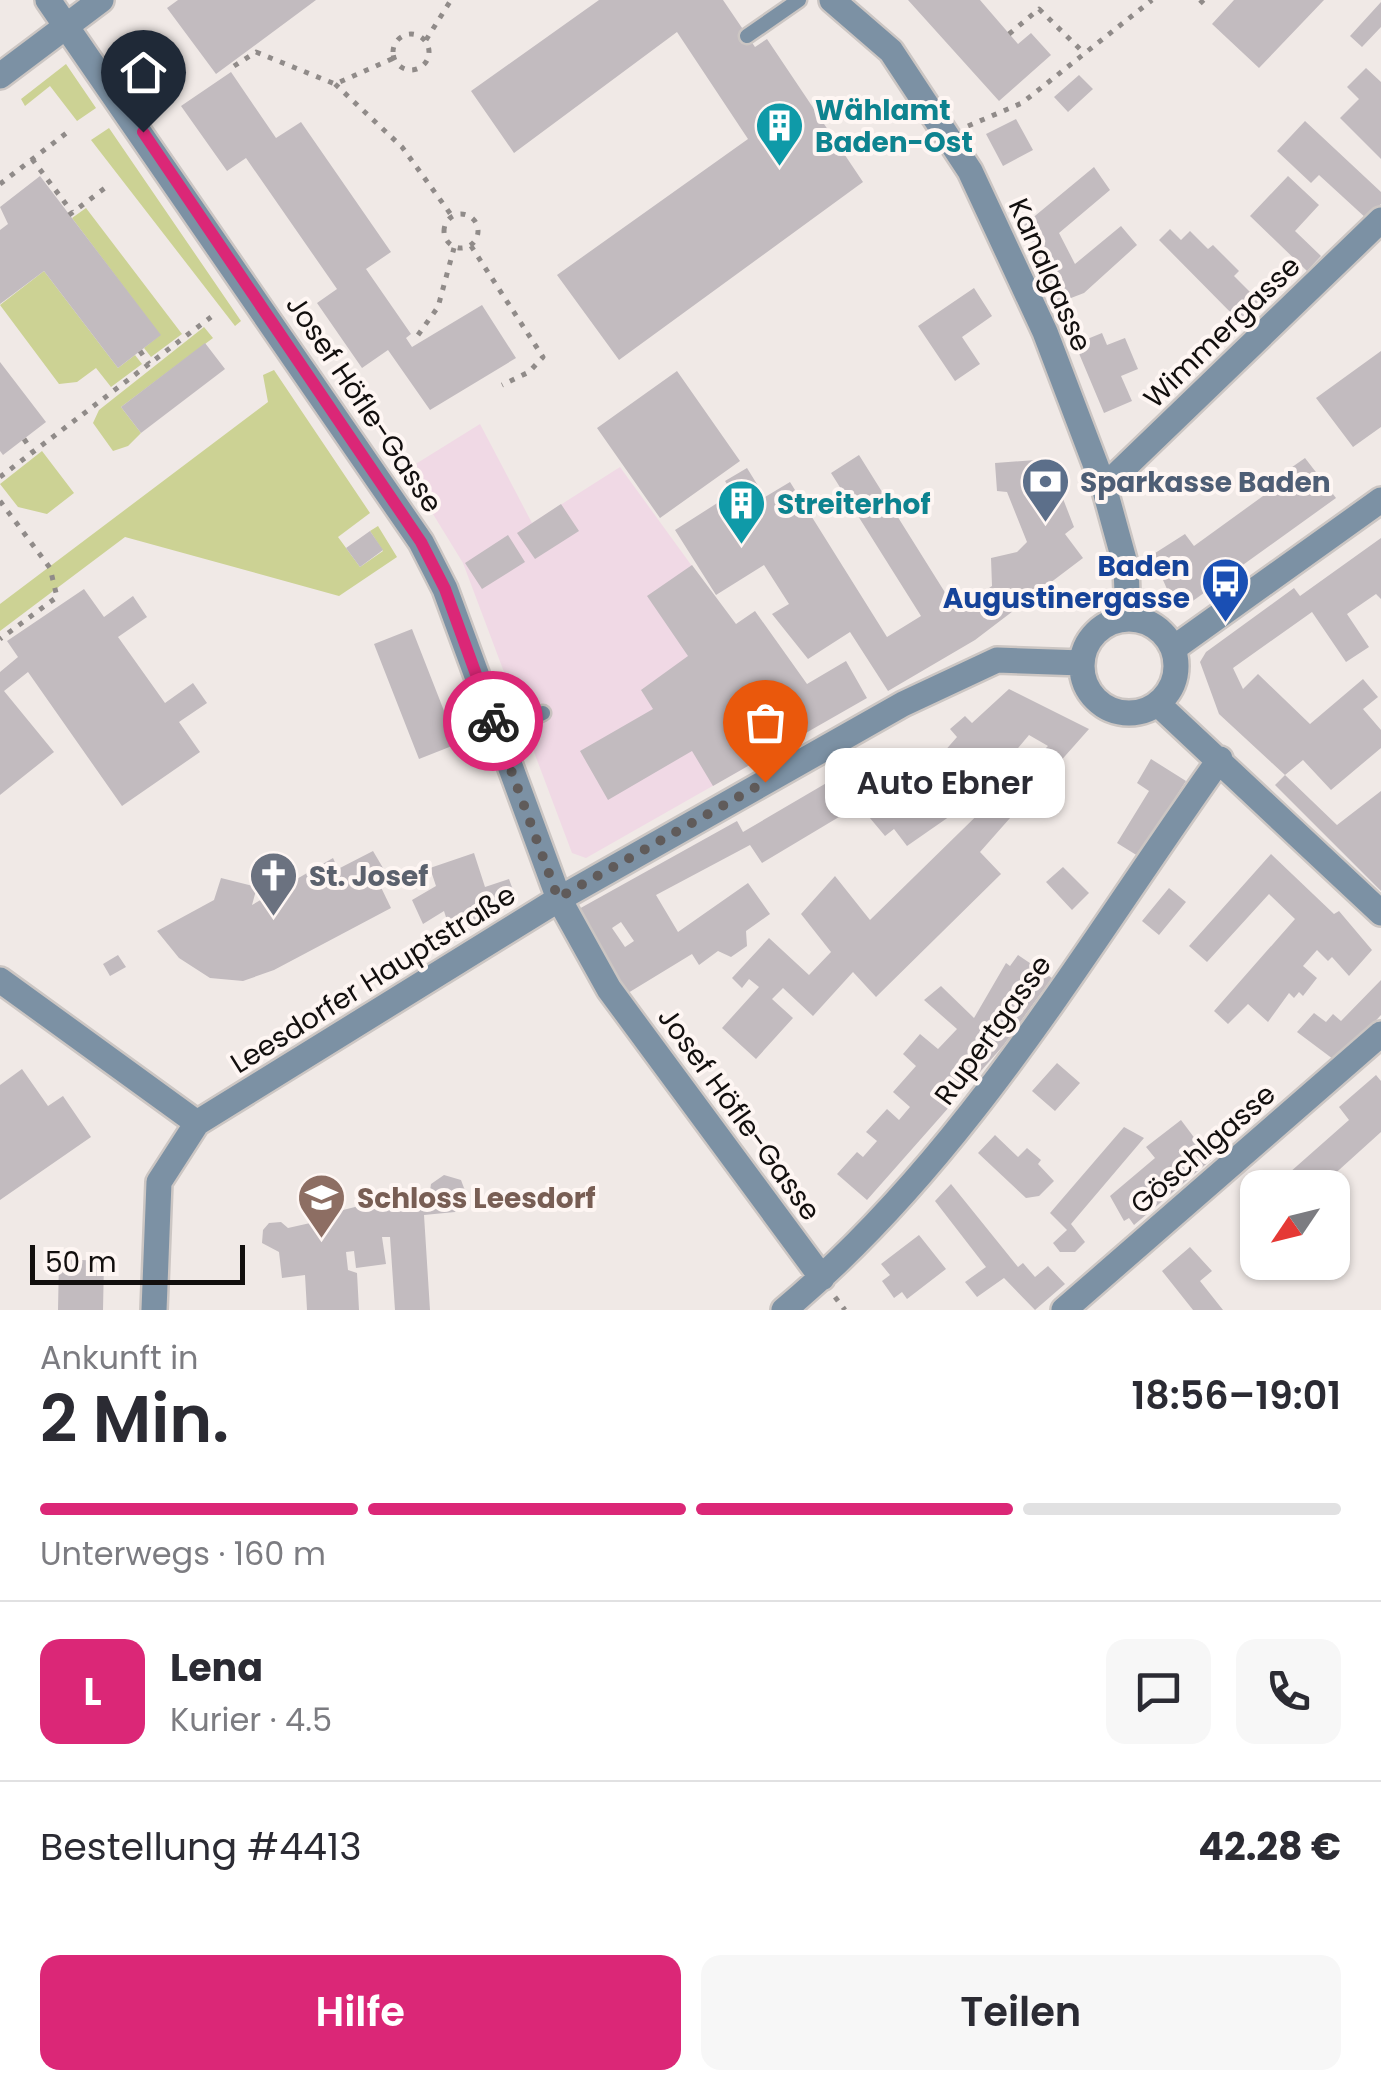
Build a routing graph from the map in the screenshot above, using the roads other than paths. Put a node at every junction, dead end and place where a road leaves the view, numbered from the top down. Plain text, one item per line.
1 (48, 0) edge
2 (101, 0) edge
3 (799, 0) edge
4 (832, 0) edge
5 (68, 26) junction
6 (747, 36) dead end
7 (0, 76) edge
8 (1381, 220) edge
9 (1104, 487) junction
10 (1381, 500) edge
11 (1128, 618) junction
12 (1174, 648) junction
13 (1082, 663) junction
14 (1159, 705) junction
15 (543, 712) dead end
16 (498, 734) junction
17 (1220, 760) junction
18 (558, 898) junction
19 (1381, 913) edge
20 (0, 980) edge
21 (1381, 1034) edge
22 (197, 1123) junction
23 (822, 1278) junction
24 (154, 1310) edge
25 (784, 1310) edge
26 (1064, 1310) edge

1 - 5 street, Josef Höfle-Gasse
2 - 5 street
3 - 6 lane
4 - 9 street, Kanalgasse
5 - 7 street
5 - 16 street, Josef Höfle-Gasse
8 - 9 street, Wimmergasse
9 - 11 street, Kanalgasse
10 - 12 street
11 - 12 street
11 - 13 street
12 - 14 street
13 - 14 street
13 - 18 street, Leesdorfer Hauptstraße
14 - 17 street
15 - 16 lane
16 - 18 street, Josef Höfle-Gasse
17 - 19 street
17 - 23 street, Rupertgasse
18 - 22 street, Leesdorfer Hauptstraße
18 - 23 street, Josef Höfle-Gasse
20 - 22 street
21 - 26 street, Göschlgasse
22 - 24 street, Leesdorfer Hauptstraße
23 - 25 street, Rupertgasse

